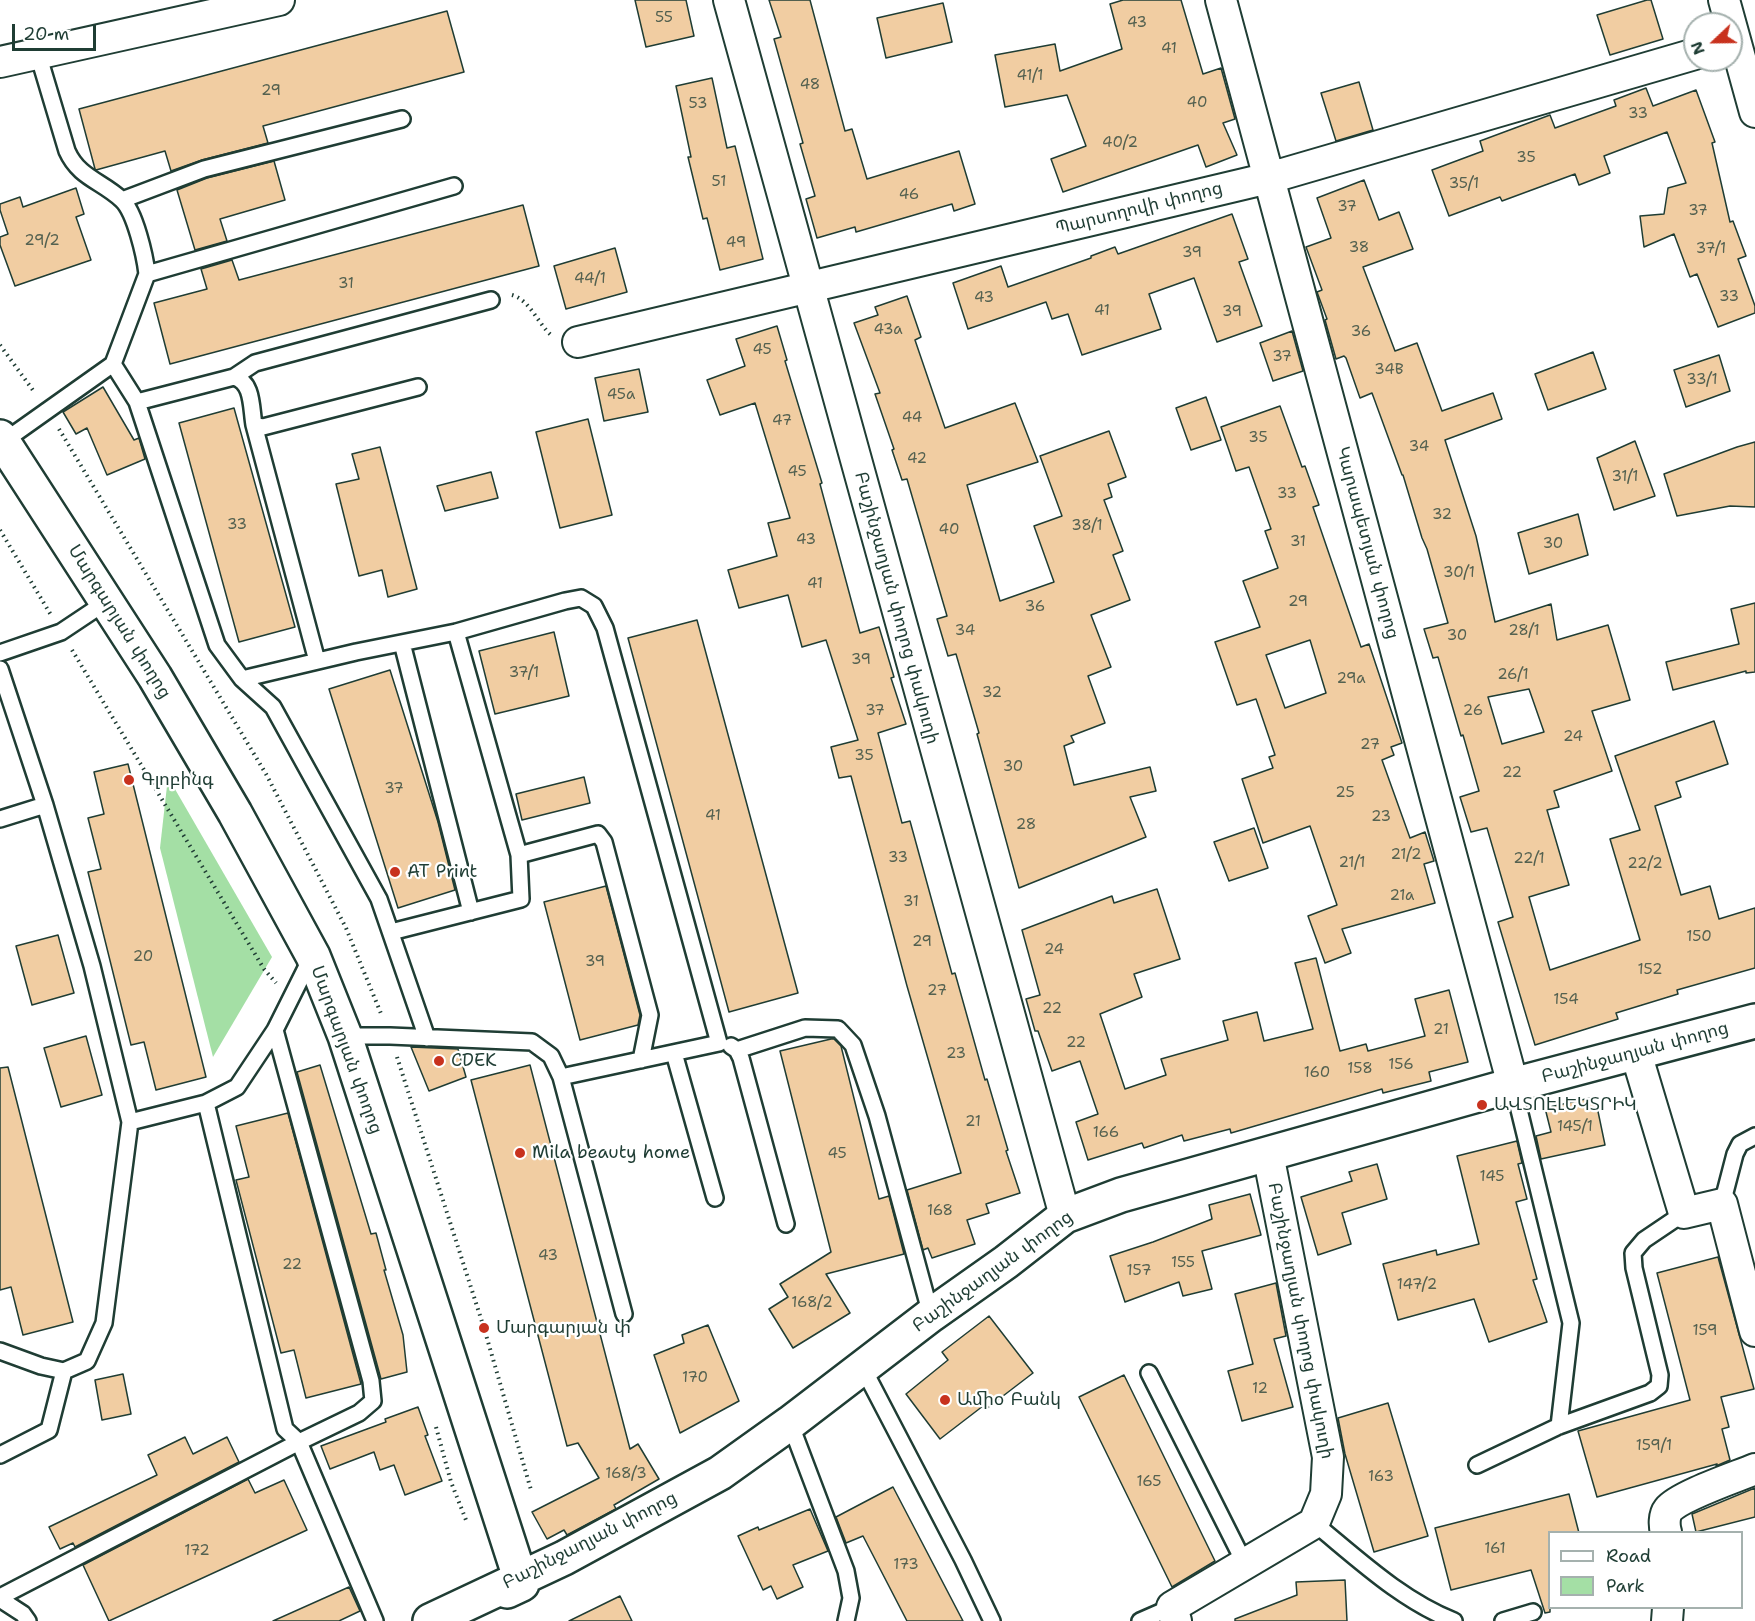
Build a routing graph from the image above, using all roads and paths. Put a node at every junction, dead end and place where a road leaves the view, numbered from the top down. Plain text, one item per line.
1 (279, 0) edge
2 (729, 0) edge
3 (1221, 0) edge
4 (1743, 50) edge
5 (38, 54) junction
6 (1683, 57) edge
7 (0, 62) edge
8 (1755, 112) edge
9 (402, 119) dead end
10 (1269, 178) junction
11 (454, 186) dead end
12 (122, 200) junction
13 (147, 274) junction
14 (807, 289) junction
15 (491, 300) joint
16 (578, 342) joint
17 (113, 364) junction
18 (234, 377) junction
19 (418, 387) dead end
20 (137, 402) junction
21 (254, 424) junction
22 (1, 443) edge
23 (103, 604) junction
24 (456, 632) junction
25 (402, 643) junction
26 (0, 653) edge
27 (317, 661) junction
28 (0, 669) edge
29 (242, 679) junction
30 (45, 805) junction
31 (0, 819) edge
32 (519, 855) junction
33 (471, 912) junction
34 (391, 932) junction
35 (308, 964) junction
36 (1755, 1021) edge
37 (275, 1030) junction
38 (342, 1036) junction
39 (427, 1038) junction
40 (719, 1043) junction
41 (737, 1050) junction
42 (674, 1053) junction
43 (1636, 1053) junction
44 (641, 1060) junction
45 (561, 1077) junction
46 (1513, 1085) junction
47 (206, 1103) junction
48 (130, 1122) junction
49 (1755, 1136) edge
50 (1268, 1154) junction
51 (715, 1198) dead end
52 (1722, 1204) junction
53 (1684, 1214) junction
54 (1065, 1216) junction
55 (786, 1224) dead end
56 (1751, 1296) edge
57 (624, 1314) dead end
58 (931, 1315) junction
59 (1755, 1331) edge
60 (0, 1351) edge
61 (863, 1368) junction
62 (64, 1371) junction
63 (1149, 1373) dead end
64 (790, 1423) junction
65 (1559, 1426) junction
66 (299, 1442) junction
67 (0, 1455) edge
68 (1477, 1465) dead end
69 (1755, 1469) edge
70 (1314, 1523) junction
71 (1665, 1531) edge
72 (1245, 1564) junction
73 (518, 1582) junction
74 (0, 1598) edge
75 (1533, 1612) dead end
76 (1174, 1614) edge
77 (28, 1621) edge
78 (375, 1621) edge
79 (430, 1621) edge
80 (447, 1621) edge
81 (846, 1621) edge
82 (992, 1621) edge
83 (1140, 1621) edge
84 (1454, 1621) edge
85 (1503, 1621) edge

1 - 5 street
2 - 14 street, Բաշինջաղյան փողոց փակուղի
3 - 10 street, Կարապետյան փողոց
4 - 8 street
5 - 7 street
5 - 12 lane
6 - 10 street, Պարսողովի փողոց
9 - 12 lane
10 - 14 street, Պարսողովի փողոց
10 - 46 street, Կարապետյան փողոց
11 - 13 lane
12 - 13 lane
13 - 17 lane
14 - 16 street, Պարսողովի փողոց
14 - 54 street, Բաշինջաղյան փողոց փակուղի
15 - 16 path
15 - 18 lane
17 - 20 lane
17 - 22 lane
18 - 20 lane
18 - 21 lane
19 - 21 lane
20 - 29 lane
21 - 27 lane
22 - 23 main road, Մարգարյան փողոց
23 - 26 lane
23 - 35 main road, Մարգարյան փողոց
23 - 38 main road, Մարգարյան փողոց
24 - 25 lane
24 - 32 lane
24 - 40 lane
25 - 27 lane
25 - 33 lane
27 - 29 lane
28 - 30 lane
29 - 34 lane
30 - 31 lane
30 - 48 lane
32 - 33 lane
32 - 44 lane
33 - 34 lane
34 - 39 lane
35 - 37 lane
35 - 38 main road, Մարգարյան փողոց
36 - 43 main road, Բաշինջաղյան փողոց
37 - 47 lane
37 - 66 lane
38 - 39 lane
38 - 73 main road, Մարգարյան փողոց
39 - 45 lane
40 - 41 lane
40 - 42 lane
41 - 55 lane
41 - 58 lane
42 - 44 lane
42 - 51 lane
43 - 46 main road, Բաշինջաղյան փողոց
43 - 53 street
44 - 45 lane
45 - 57 lane
46 - 50 main road, Բաշինջաղյան փողոց
46 - 65 lane
47 - 48 lane
47 - 66 lane
48 - 62 lane
49 - 52 lane
50 - 54 main road, Բաշինջաղյան փողոց
50 - 70 street, Բաշինջաղյան փողոց փակուղի
52 - 53 street
52 - 56 street
53 - 65 lane
54 - 58 main road, Բաշինջաղյան փողոց
56 - 59 street
58 - 61 main road, Բաշինջաղյան փողոց
60 - 62 lane
61 - 64 main road, Բաշինջաղյան փողոց
61 - 82 lane
62 - 67 lane
63 - 72 lane
64 - 73 main road, Բաշինջաղյան փողոց
64 - 81 lane
65 - 68 lane
66 - 74 lane
66 - 78 lane
69 - 71 street
70 - 72 street
70 - 84 lane
72 - 76 street
73 - 79 main road, Բաշինջաղյան փողոց
73 - 80 main road, Բաշինջաղյան փողոց
74 - 77 lane
75 - 85 lane
76 - 83 lane

